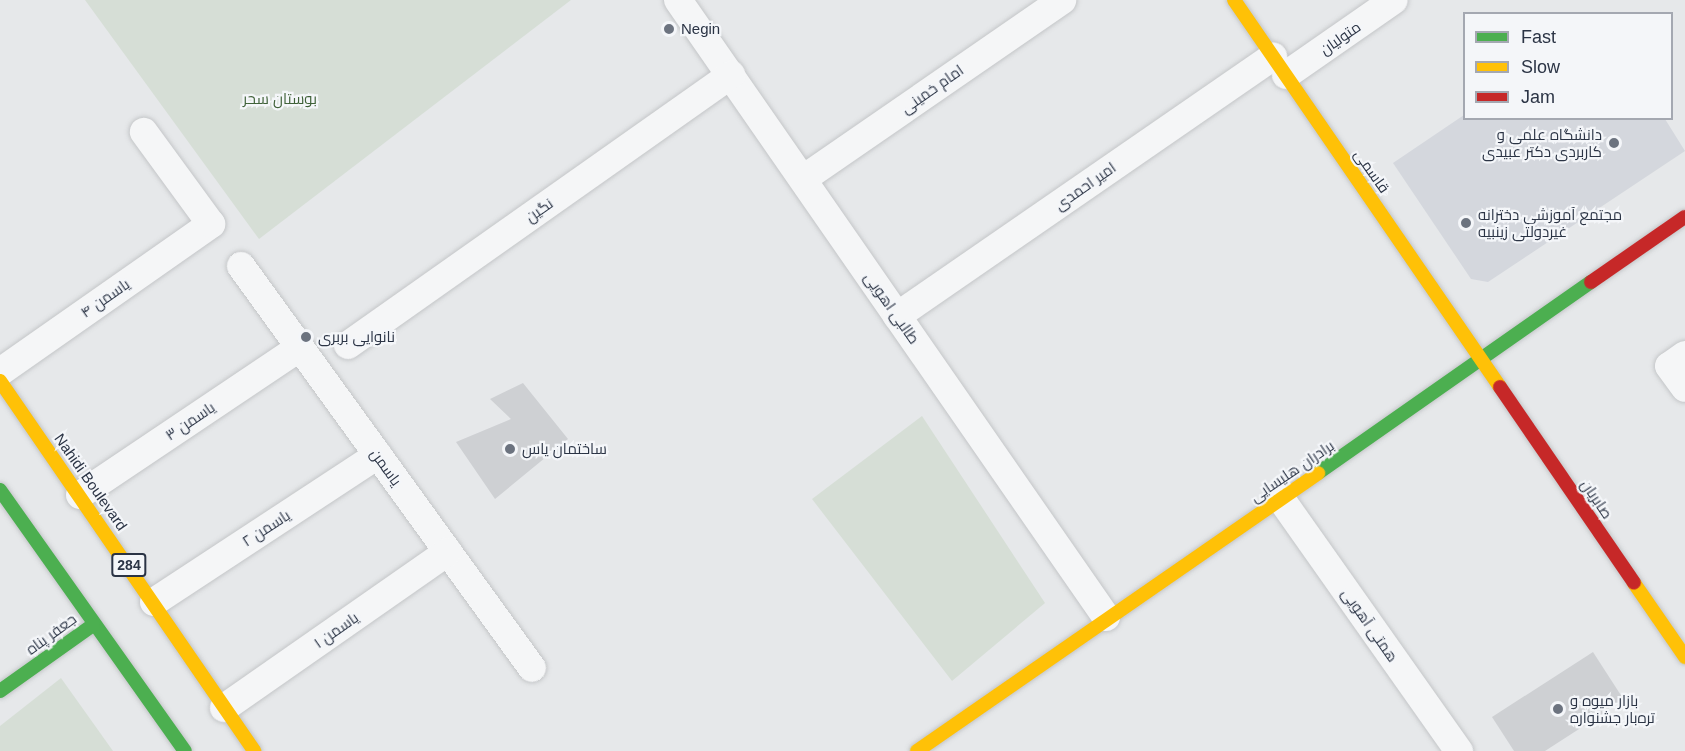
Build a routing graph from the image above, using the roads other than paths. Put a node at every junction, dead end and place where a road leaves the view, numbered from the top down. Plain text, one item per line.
1 (678, 0) edge
2 (1062, 0) edge
3 (1394, 0) edge
4 (1236, 1) edge
5 (1279, 66) junction
6 (730, 75) junction
7 (144, 132) dead end
8 (803, 179) junction
9 (1685, 217) edge
10 (241, 266) dead end
11 (897, 316) junction
12 (348, 345) dead end
13 (299, 348) junction
14 (1482, 360) junction
15 (0, 372) edge
16 (0, 381) edge
17 (378, 455) junction
18 (0, 490) edge
19 (80, 495) junction
20 (1281, 499) junction
21 (448, 552) junction
22 (154, 602) junction
23 (1106, 617) junction
24 (93, 625) junction
25 (1685, 657) edge
26 (532, 668) dead end
27 (0, 691) edge
28 (224, 708) junction
29 (185, 751) edge
30 (254, 751) edge
31 (917, 751) edge
32 (1459, 751) edge

1 - 6 street, طالبی اهویی
2 - 8 street, امام خمینی
3 - 5 street, متولیان
4 - 5 street, قاسمی
5 - 11 street, امیر احمدی
5 - 14 street, قاسمی
6 - 8 street, طالبی اهویی
6 - 12 street, نگین
7 - 15 street, یاسمن ۴
8 - 11 street, طالبی اهویی
9 - 14 street, برادران هلیسایی
10 - 13 street, یاسمن
11 - 23 street, طالبی اهویی
13 - 17 street, یاسمن
13 - 19 street, یاسمن ۳
14 - 20 street, برادران هلیسایی
14 - 25 street, صابریان
16 - 19 street, Nahidi Boulevard / 284
17 - 21 street, یاسمن
17 - 22 street, یاسمن ۲
18 - 24 street
19 - 22 street, Nahidi Boulevard / 284
20 - 23 street, برادران هلیسایی
20 - 32 street, همتی آهویی
21 - 26 street, یاسمن
21 - 28 street, یاسمن ۱
22 - 28 street, Nahidi Boulevard / 284
23 - 31 street, برادران هلیسایی
24 - 27 street, جعفر پناه
24 - 29 street
28 - 30 street, Nahidi Boulevard / 284

